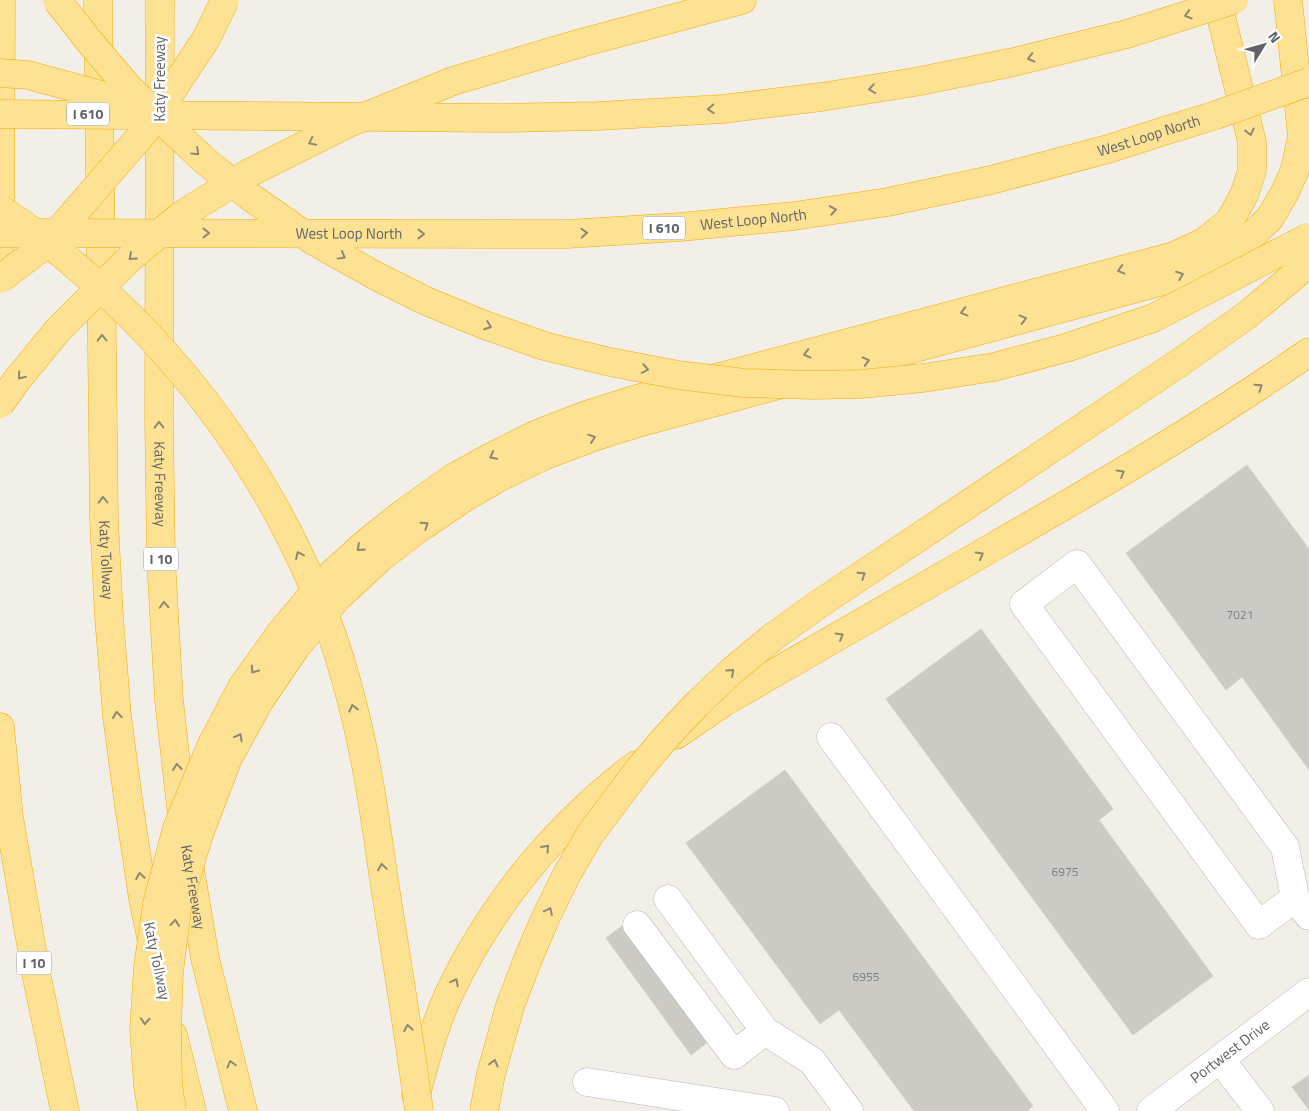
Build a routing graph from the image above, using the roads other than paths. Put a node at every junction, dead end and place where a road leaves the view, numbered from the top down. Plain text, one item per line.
1 (1, 0) edge
2 (57, 0) edge
3 (98, 0) edge
4 (160, 0) edge
5 (225, 0) edge
6 (742, 0) edge
7 (1217, 0) edge
8 (1234, 0) edge
9 (1288, 0) edge
10 (0, 73) edge
11 (1309, 82) edge
12 (0, 114) edge
13 (176, 115) junction
14 (0, 208) edge
15 (0, 233) edge
16 (1309, 237) edge
17 (0, 247) edge
18 (1309, 263) edge
19 (0, 279) edge
20 (1309, 352) edge
21 (0, 404) edge
22 (542, 445) junction
23 (0, 726) edge
24 (831, 737) dead end
25 (0, 789) edge
26 (9, 817) junction
27 (668, 899) dead end
28 (1302, 907) edge
29 (637, 925) dead end
30 (1309, 992) edge
31 (765, 1031) junction
32 (1220, 1059) junction
33 (587, 1082) dead end
34 (65, 1111) edge
35 (152, 1111) edge
36 (172, 1111) edge
37 (192, 1111) edge
38 (243, 1111) edge
39 (412, 1111) edge
40 (419, 1111) edge
41 (484, 1111) edge
42 (775, 1111) edge
43 (849, 1111) edge
44 (1105, 1111) edge
45 (1151, 1111) edge
46 (1260, 1111) edge

1 - 17 highway
2 -> 16 highway, bridge
37 -> 3 highway, Katy Tollway
38 -> 4 highway, Katy Freeway / I 10
5 - 19 highway, bridge
6 -> 21 highway, bridge
7 -> 22 highway
8 -> 13 highway, I 610, bridge
22 -> 9 highway
10 - 13 highway, bridge
15 -> 11 highway, West Loop North / I 610, bridge
12 - 13 highway, I 610, bridge
40 -> 14 highway, bridge
41 -> 18 highway, bridge
39 -> 20 highway
22 -> 35 highway, bridge
36 -> 22 highway, bridge
23 - 26 highway, I 10
24 - 44 street
25 - 26 highway
26 - 34 highway, I 10
27 - 31 street
28 - 28 street
29 - 31 street
30 - 32 street, Portwest Drive
31 - 43 street
32 - 45 street, Portwest Drive
32 - 46 street
33 - 42 street

